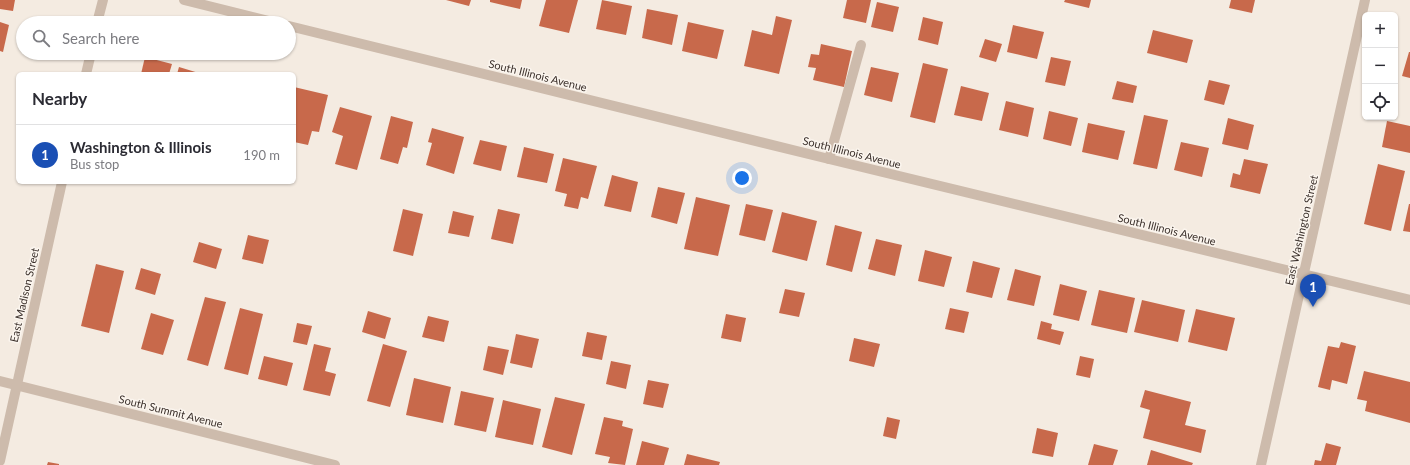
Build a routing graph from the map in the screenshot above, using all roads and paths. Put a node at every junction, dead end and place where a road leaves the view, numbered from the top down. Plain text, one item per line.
1 (102, 0) edge
2 (184, 0) edge
3 (1365, 0) edge
4 (99, 16) edge
5 (249, 16) edge
6 (296, 28) edge
7 (861, 44) dead end
8 (89, 60) edge
9 (86, 72) edge
10 (829, 159) junction
11 (62, 184) edge
12 (1304, 274) junction
13 (1410, 300) edge
14 (0, 381) edge
15 (17, 385) junction
16 (0, 461) edge
17 (335, 465) edge
18 (1261, 465) edge

1 - 4 street
2 - 5 street
3 - 12 street, East Washington Street
6 - 10 street, South Illinois Avenue
7 - 10 street
8 - 9 street
10 - 12 street, South Illinois Avenue
11 - 15 street, East Madison Street
12 - 13 street, South Illinois Avenue
12 - 18 street, East Washington Street
14 - 15 street, South Summit Avenue
15 - 16 street, East Madison Street
15 - 17 street, South Summit Avenue

